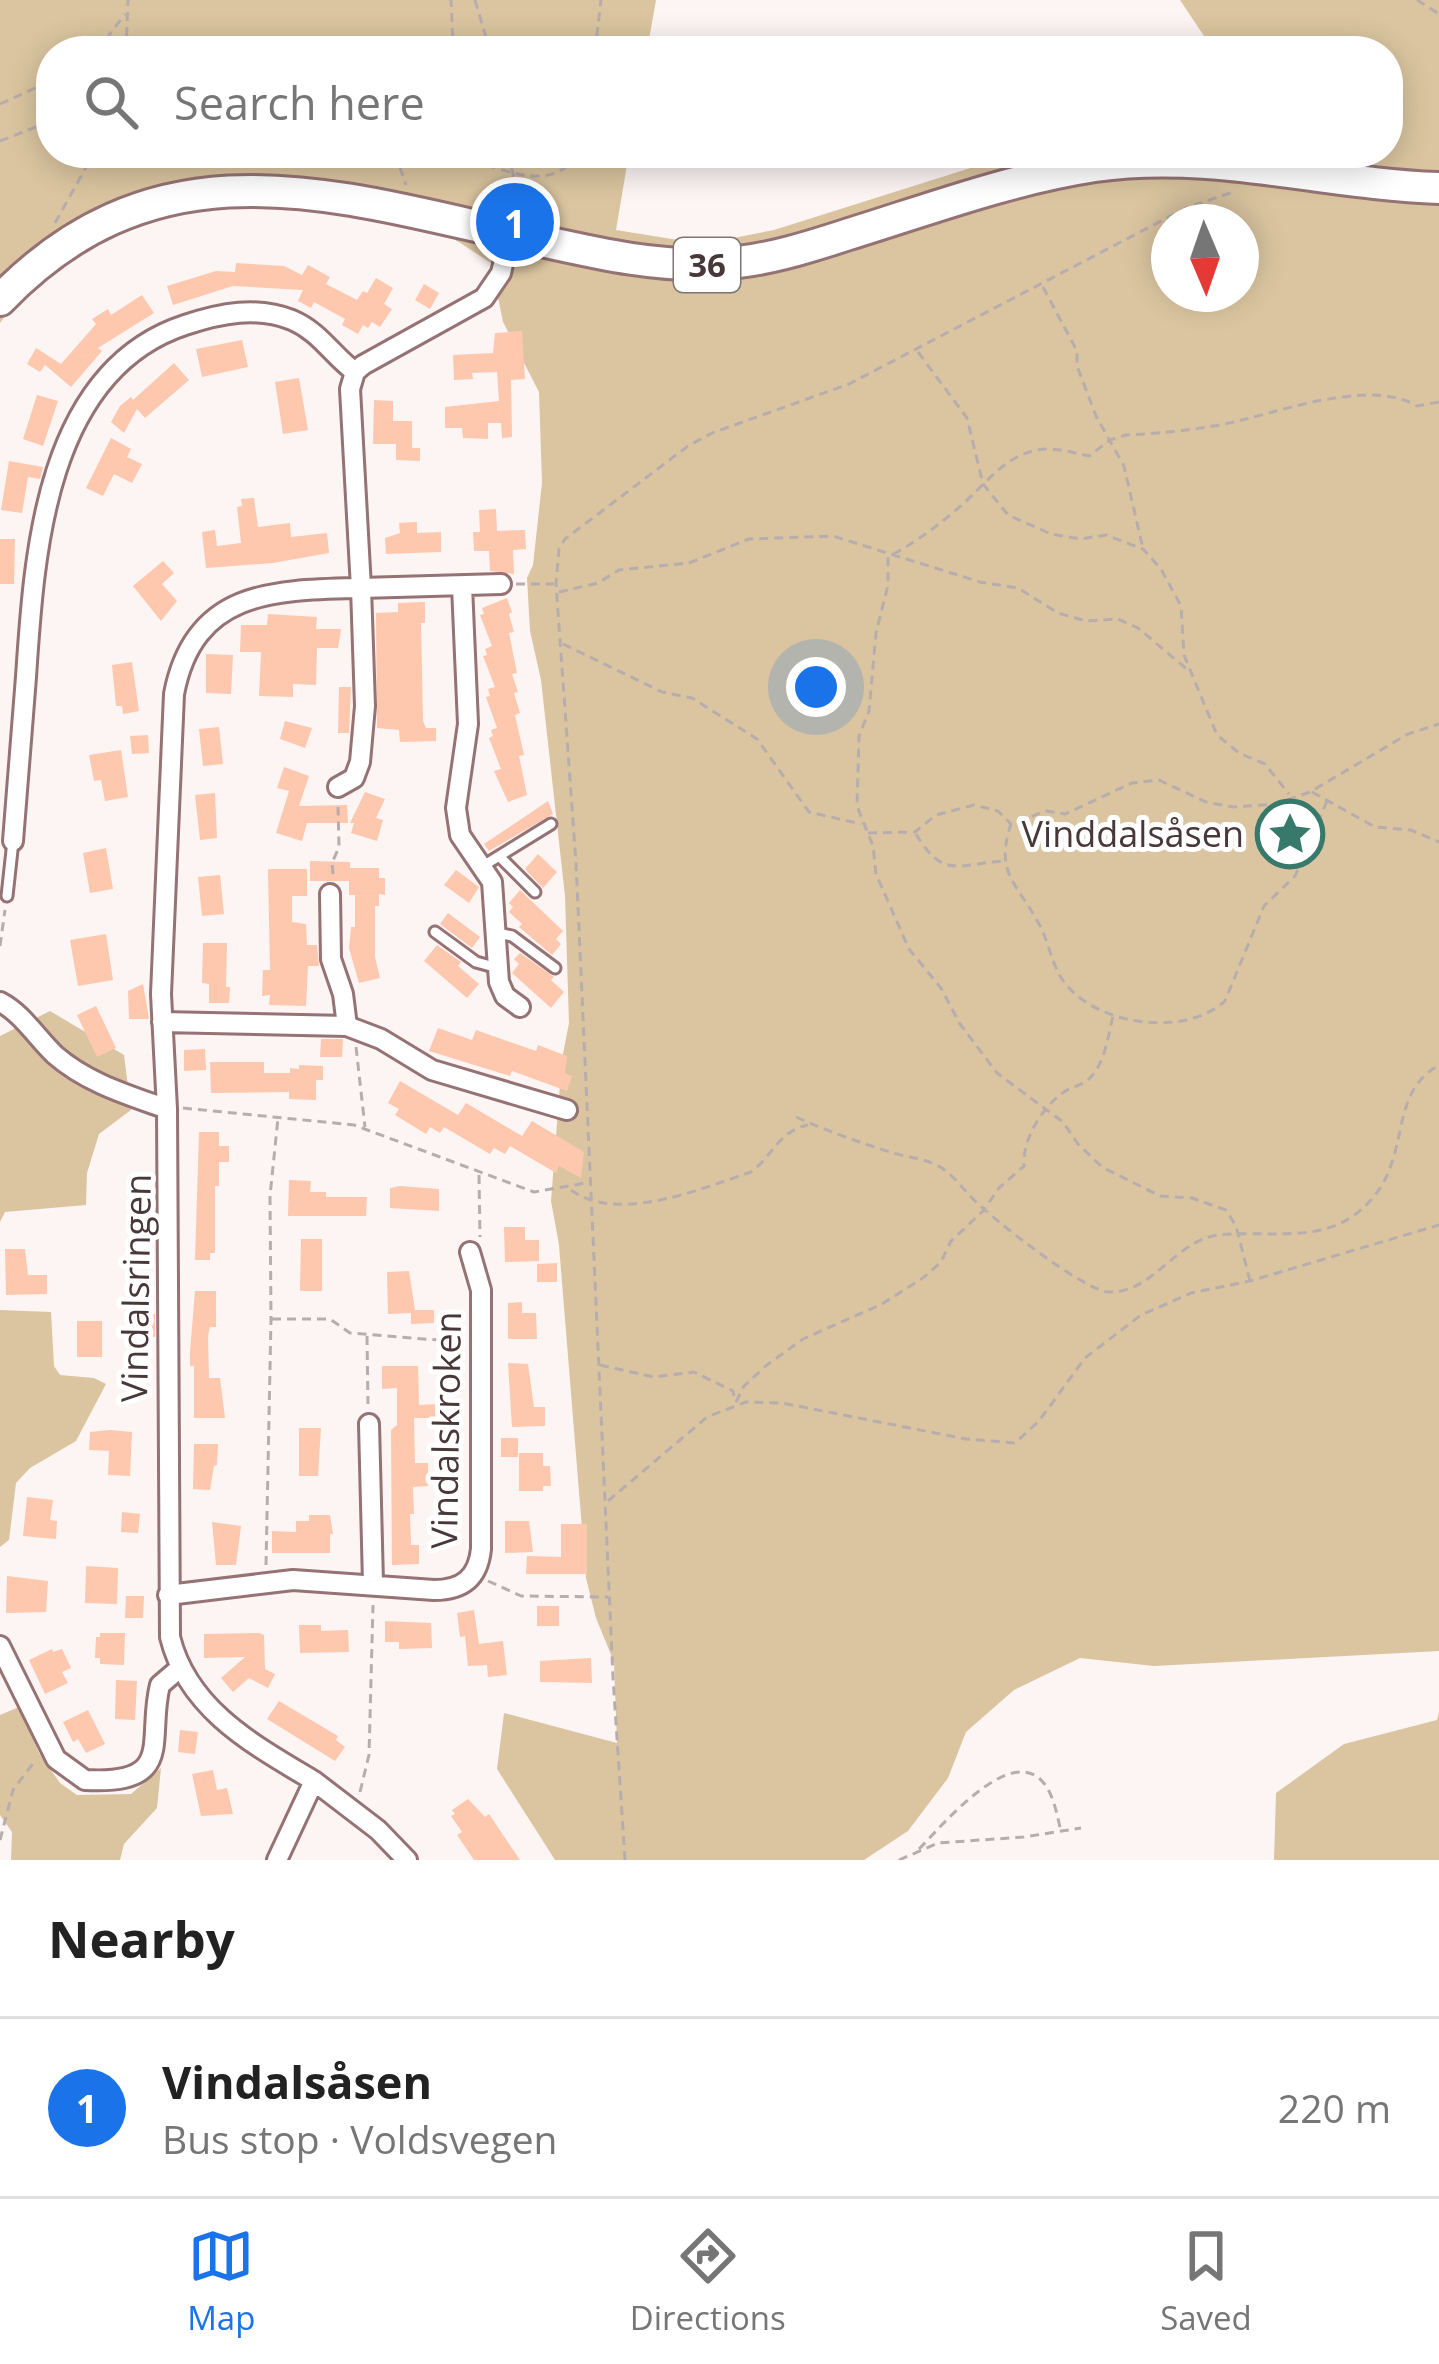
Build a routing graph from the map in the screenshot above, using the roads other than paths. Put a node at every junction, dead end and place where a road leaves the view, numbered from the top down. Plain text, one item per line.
1 (1082, 168) edge
2 (1264, 168) edge
3 (1439, 188) edge
4 (516, 236) junction
5 (0, 300) edge
6 (355, 372) junction
7 (501, 584) road end
8 (462, 586) junction
9 (361, 588) junction
10 (338, 788) road end
11 (551, 824) dead end
12 (13, 841) joint
13 (492, 862) junction
14 (535, 892) dead end
15 (330, 894) road end
16 (7, 896) road end
17 (435, 932) dead end
18 (498, 933) junction
19 (498, 968) junction
20 (555, 968) dead end
21 (0, 1002) edge
22 (520, 1007) dead end
23 (162, 1022) junction
24 (352, 1028) junction
25 (167, 1108) junction
26 (567, 1110) dead end
27 (470, 1252) road end
28 (369, 1424) road end
29 (373, 1583) junction
30 (168, 1595) junction
31 (0, 1646) edge
32 (180, 1668) junction
33 (314, 1781) junction
34 (277, 1860) edge
35 (406, 1860) edge

1 - 4 highway, 36
2 - 3 highway, 36
4 - 5 highway, 36
4 - 6 street
6 - 9 street
6 - 12 street
7 - 8 street, Vindalsringen
8 - 9 street, Vindalsringen
8 - 13 street
9 - 10 street
9 - 23 street, Vindalsringen
11 - 13 lane
12 - 16 lane
13 - 14 lane
13 - 18 street
15 - 24 street
17 - 19 lane
18 - 19 street
18 - 20 lane
19 - 22 street
21 - 25 street
23 - 24 street
23 - 25 street, Vindalsringen
24 - 26 street
25 - 30 street, Vindalsringen
27 - 29 street, Vindalskroken
28 - 29 street, Vindalskroken
29 - 30 street, Vindalskroken
30 - 32 street, Vindalsringen
31 - 32 street
32 - 33 street, Vindalsringen
33 - 34 street
33 - 35 street, Vindalsringen

